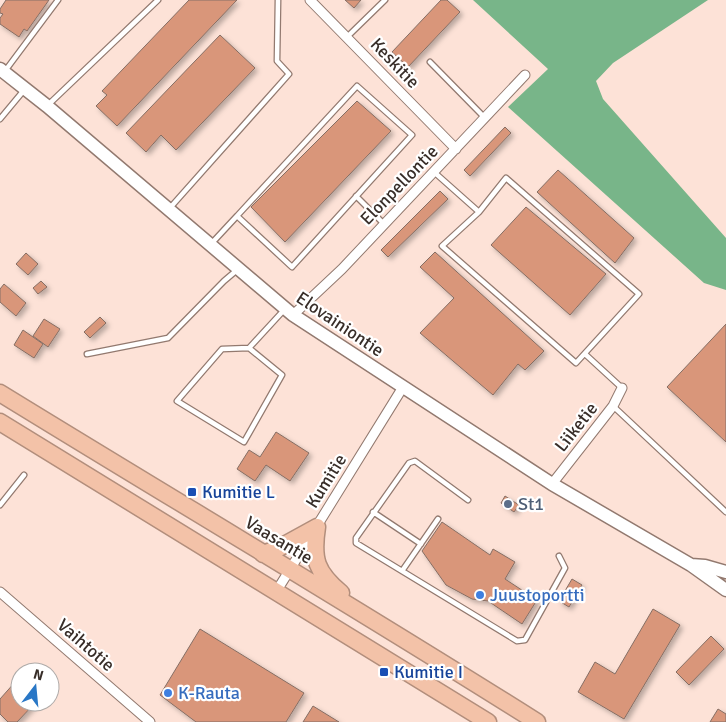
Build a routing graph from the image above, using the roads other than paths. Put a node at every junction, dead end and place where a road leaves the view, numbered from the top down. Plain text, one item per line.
1 (58, 0) edge
2 (158, 0) edge
3 (278, 0) edge
4 (310, 0) edge
5 (385, 0) edge
6 (347, 37) junction
7 (430, 62) dead end
8 (2, 71) edge
9 (525, 75) dead end
10 (25, 89) junction
11 (47, 106) junction
12 (0, 118) edge
13 (485, 118) junction
14 (456, 149) junction
15 (434, 172) junction
16 (356, 196) junction
17 (168, 210) junction
18 (479, 212) junction
19 (237, 216) junction
20 (384, 224) junction
21 (210, 246) junction
22 (238, 269) junction
23 (289, 312) junction
24 (249, 348) junction
25 (87, 354) dead end
26 (585, 354) junction
27 (403, 387) junction
28 (622, 388) joint
29 (0, 393) edge
30 (613, 406) junction
31 (0, 422) edge
32 (24, 474) dead end
33 (552, 484) junction
34 (468, 500) dead end
35 (0, 505) edge
36 (373, 512) junction
37 (726, 512) edge
38 (438, 519) dead end
39 (317, 527) junction
40 (421, 544) junction
41 (263, 554) junction
42 (559, 556) dead end
43 (691, 564) junction
44 (290, 570) junction
45 (402, 571) junction
46 (726, 572) edge
47 (726, 590) edge
48 (0, 592) edge
49 (276, 592) junction
50 (372, 618) junction
51 (150, 722) edge
52 (488, 722) edge
53 (538, 722) edge

1 - 8 lane
2 - 11 lane
3 - 17 lane
4 - 6 street, Keskitie
5 - 6 lane
6 - 14 street, Keskitie
7 - 13 lane
8 - 10 main road, Elovainiontie
9 - 13 street, Elonpellontie
10 - 11 main road, Elovainiontie
10 - 12 lane
11 - 17 main road, Elovainiontie
13 - 14 street, Elonpellontie
14 - 15 street, Elonpellontie
15 - 18 lane
15 - 20 street, Elonpellontie
16 - 19 lane
16 - 19 lane
16 - 20 lane
17 - 21 main road, Elovainiontie
18 - 26 lane
18 - 26 lane
19 - 21 lane
20 - 23 street, Elonpellontie
21 - 22 main road, Elovainiontie
22 - 23 main road, Elovainiontie
22 - 25 lane
23 - 24 lane
23 - 27 main road, Elovainiontie
24 - 24 lane
26 - 28 lane
27 - 33 main road, Elovainiontie
27 - 39 street, Kumitie
28 - 30 street, Liiketie
29 - 41 highway, Vaasantie
30 - 33 street, Liiketie
30 - 37 lane
31 - 49 highway
32 - 35 lane
33 - 43 main road, Elovainiontie
34 - 36 lane
36 - 40 lane
36 - 45 lane
38 - 40 lane
39 - 41 highway
39 - 44 street, Kumitie
39 - 50 highway
40 - 45 lane
41 - 44 highway, Vaasantie
42 - 45 lane
43 - 46 main road, Elovainiontie
43 - 47 main road, Elovainiontie
44 - 49 street, Kumitie
44 - 50 highway, Vaasantie
48 - 51 street, Vaihtotie
49 - 52 highway
50 - 53 highway, Vaasantie

